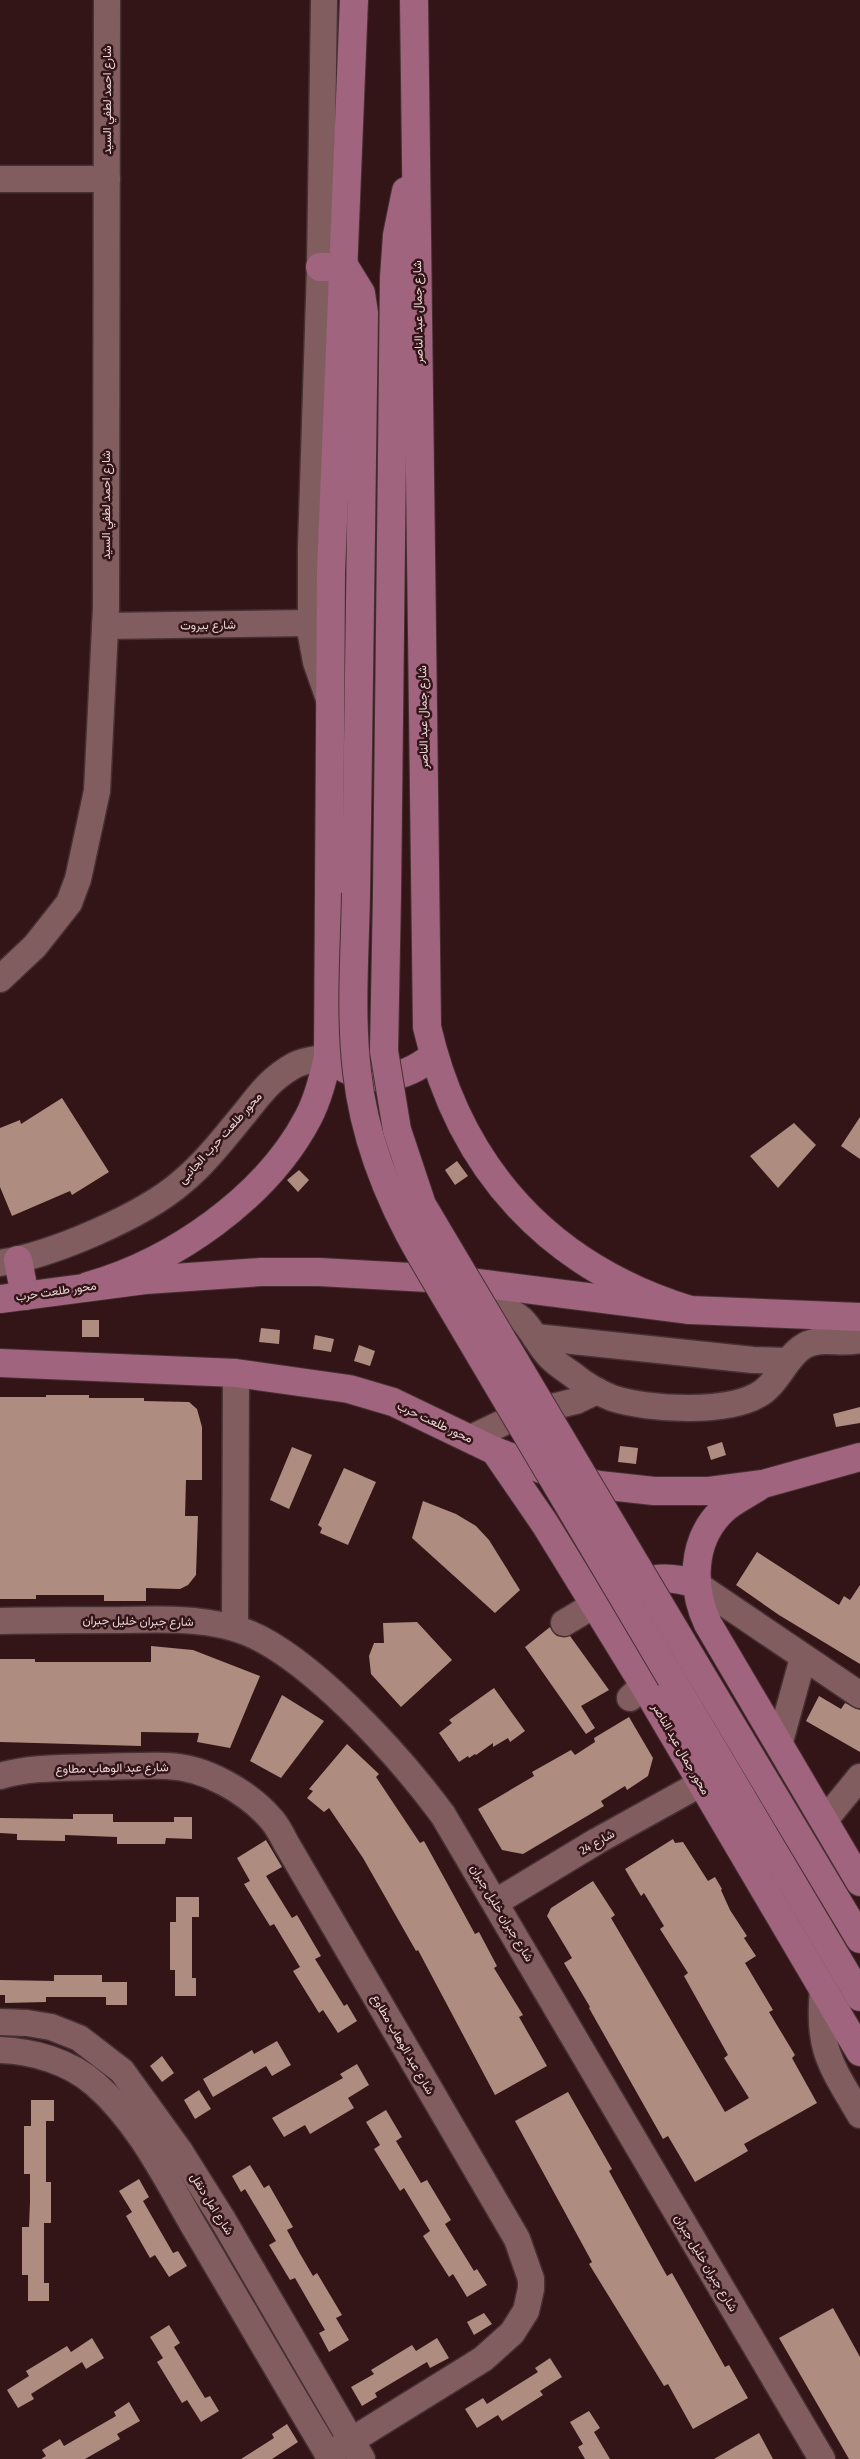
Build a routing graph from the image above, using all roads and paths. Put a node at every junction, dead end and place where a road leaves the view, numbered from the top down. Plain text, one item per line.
1 (107, 0) edge
2 (324, 0) edge
3 (354, 0) edge
4 (414, 0) edge
5 (416, 160) junction
6 (0, 179) edge
7 (107, 179) junction
8 (332, 267) junction
9 (311, 623) junction
10 (105, 626) junction
11 (330, 704) junction
12 (0, 979) edge
13 (434, 1056) junction
14 (328, 1057) junction
15 (9, 1262) edge
16 (88, 1286) junction
17 (12, 1297) edge
18 (499, 1309) dead end
19 (690, 1310) junction
20 (860, 1318) edge
21 (535, 1337) junction
22 (860, 1340) edge
23 (788, 1361) junction
24 (0, 1363) edge
25 (236, 1373) junction
26 (597, 1392) junction
27 (471, 1438) junction
28 (495, 1451) junction
29 (860, 1457) edge
30 (763, 1484) junction
31 (696, 1584) junction
32 (599, 1612) junction
33 (0, 1621) edge
34 (564, 1623) dead end
35 (235, 1628) junction
36 (803, 1658) junction
37 (860, 1695) edge
38 (779, 1745) junction
39 (0, 1776) edge
40 (860, 1777) edge
41 (700, 1784) junction
42 (824, 1821) junction
43 (860, 1882) edge
44 (496, 1902) junction
45 (860, 1939) edge
46 (823, 1989) junction
47 (860, 1997) edge
48 (0, 2022) edge
49 (0, 2050) edge
50 (860, 2052) edge
51 (860, 2115) edge
52 (357, 2450) edge
53 (329, 2457) edge
54 (822, 2459) edge

1 - 7 street, شارع احمد لطفي السيد
2 - 8 street
3 - 8 main road
4 - 5 main road, شارع جمال عبد الناصر
5 - 13 main road, شارع جمال عبد الناصر
5 - 45 main road, bridge
6 - 7 street
7 - 10 street, شارع احمد لطفي السيد
8 - 9 street
8 - 11 main road
8 - 47 main road, bridge
9 - 10 street, شارع بيروت
9 - 11 street
10 - 12 street, شارع احمد لطفي السيد
11 - 14 main road
13 - 14 main road
13 - 19 main road, شارع جمال عبد الناصر
14 - 15 street, محور طلعت حرب الجانبى
14 - 16 main road
15 - 17 main road
16 - 17 main road, محور طلعت حرب
16 - 19 main road, محور طلعت حرب
18 - 21 street
19 - 20 main road, محور طلعت حرب
21 - 23 street
21 - 26 street
22 - 23 street
23 - 26 street
24 - 25 main road, محور طلعت حرب
25 - 27 main road, محور طلعت حرب
25 - 35 street
26 - 27 street
27 - 28 main road, محور طلعت حرب
28 - 30 main road, محور طلعت حرب
28 - 32 main road, محور جمال عبد الناصر
29 - 30 main road, محور طلعت حرب
30 - 31 main road
31 - 32 main road
31 - 36 street
31 - 38 main road
32 - 34 street
32 - 41 main road, محور جمال عبد الناصر
33 - 35 street, شارع جبران خليل جبران
35 - 44 street, شارع جبران خليل جبران
36 - 37 street
36 - 38 street
38 - 42 main road
39 - 52 street, شارع عبد الوهاب مطاوع
40 - 42 street
41 - 44 street, شارع 24
41 - 46 main road, محور جمال عبد الناصر
42 - 43 main road
44 - 54 street, شارع جبران خليل جبران
46 - 50 main road, محور جمال عبد الناصر
46 - 51 street
48 - 52 street, شارع امل دنقل
49 - 53 street, شارع امل دنقل
52 - 53 street, شارع عبد الوهاب مطاوع

